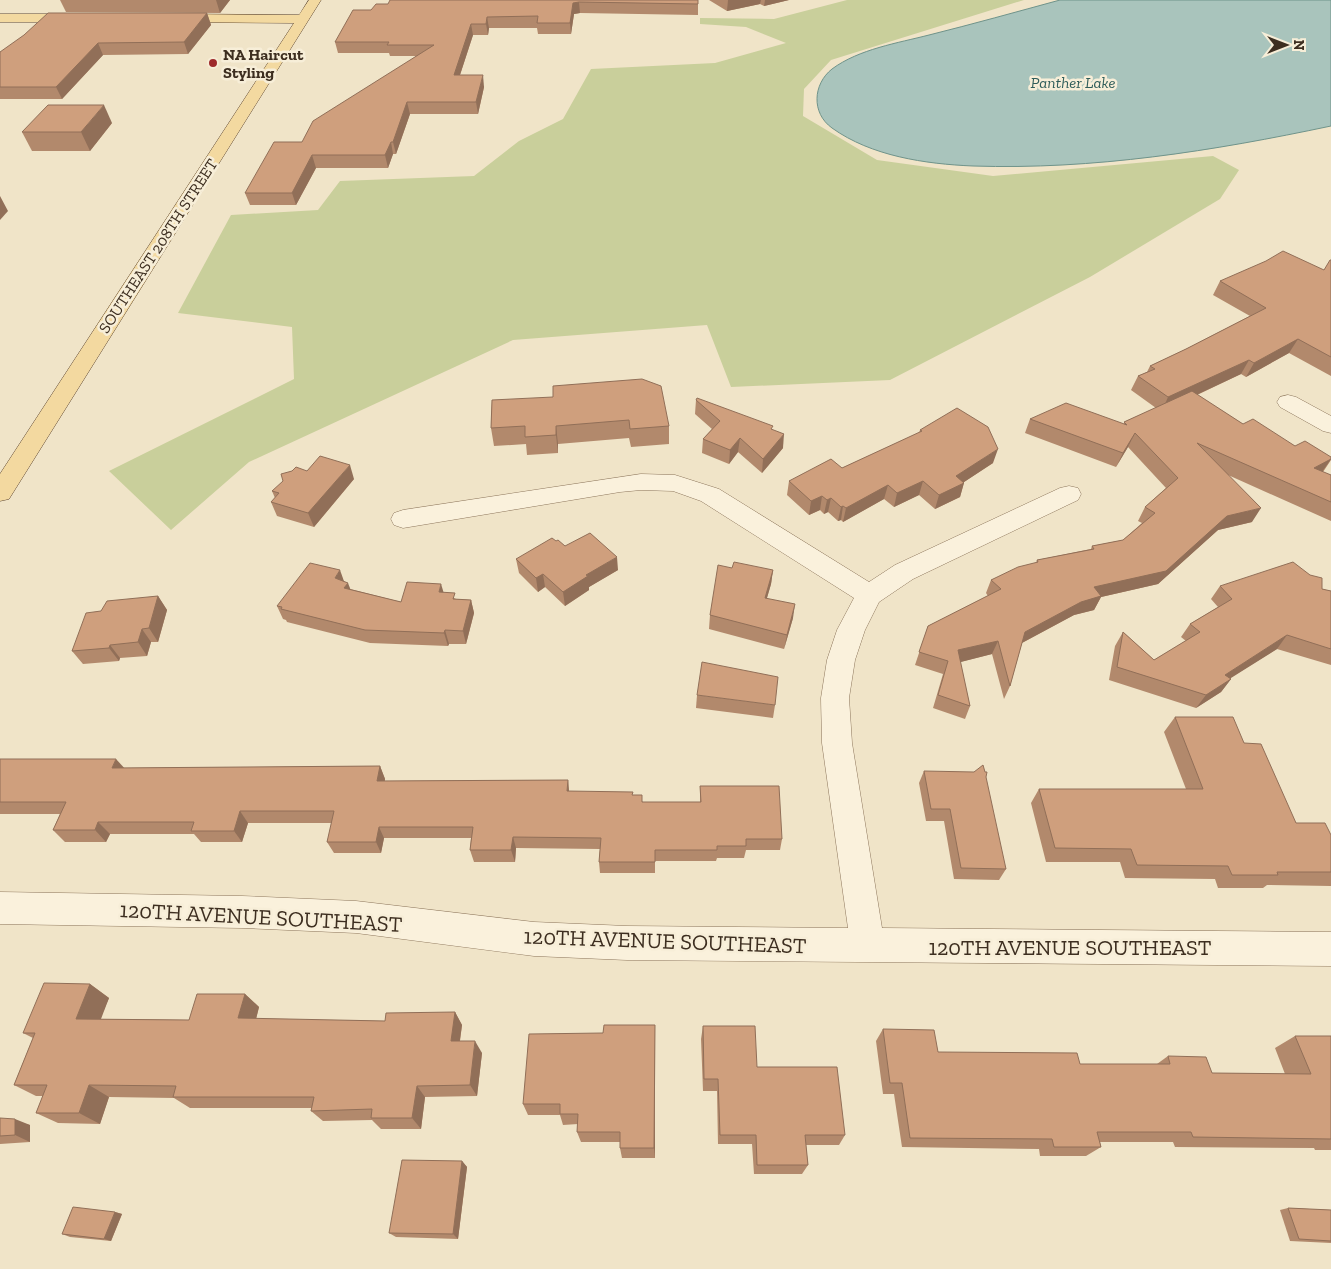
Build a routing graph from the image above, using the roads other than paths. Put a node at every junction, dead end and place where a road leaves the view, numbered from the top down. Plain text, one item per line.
1 (315, 0) edge
2 (0, 18) edge
3 (89, 18) edge
4 (160, 18) edge
5 (303, 18) junction
6 (1288, 402) dead end
7 (1331, 426) edge
8 (3, 484) edge
9 (1069, 494) dead end
10 (403, 519) dead end
11 (869, 595) junction
12 (0, 908) edge
13 (868, 946) junction
14 (1331, 949) edge

1 - 5 main road, SOUTHEAST 208TH STREET
2 - 3 main road
4 - 5 main road
5 - 8 main road, SOUTHEAST 208TH STREET
6 - 7 street
9 - 11 street
10 - 11 street
11 - 13 street
12 - 13 street, 120TH AVENUE SOUTHEAST
13 - 14 street, 120TH AVENUE SOUTHEAST

